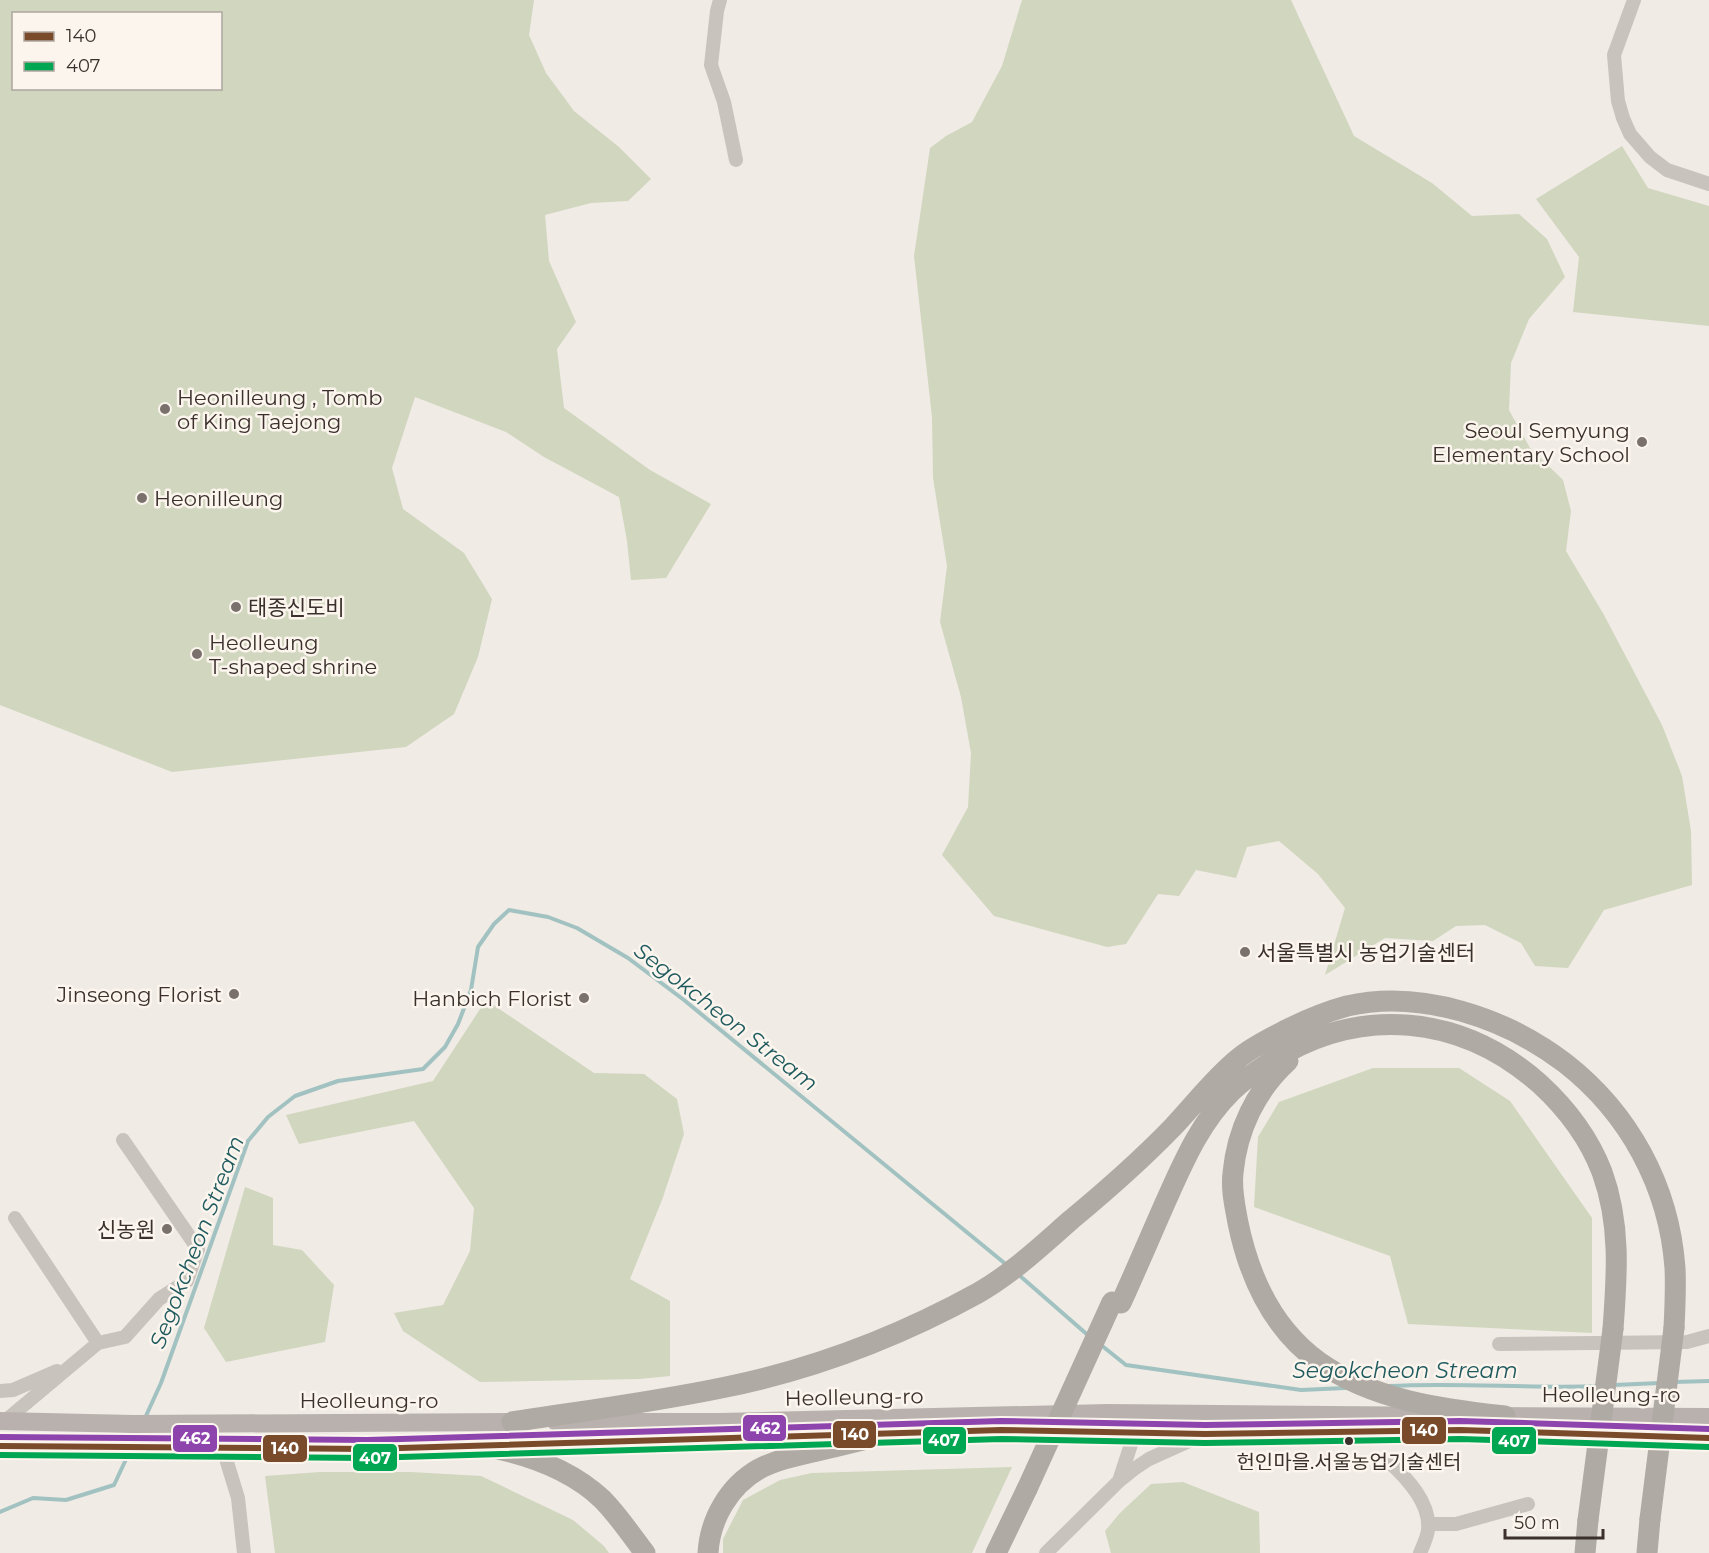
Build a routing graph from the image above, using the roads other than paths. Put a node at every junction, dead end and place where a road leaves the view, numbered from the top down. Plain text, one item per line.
1 (720, 0) edge
2 (1634, 0) edge
3 (736, 160) dead end
4 (1709, 184) edge
5 (1298, 1024) junction
6 (1318, 1037) junction
7 (123, 1140) dead end
8 (15, 1218) dead end
9 (1116, 1302) junction
10 (1709, 1335) edge
11 (98, 1342) junction
12 (1499, 1344) dead end
13 (70, 1366) junction
14 (0, 1391) edge
15 (1143, 1414) junction
16 (1505, 1416) junction
17 (1709, 1417) edge
18 (2, 1421) edge
19 (512, 1422) junction
20 (1135, 1432) junction
21 (888, 1434) junction
22 (1205, 1434) junction
23 (1709, 1438) edge
24 (476, 1445) junction
25 (0, 1446) edge
26 (223, 1449) junction
27 (1388, 1461) dead end
28 (1119, 1481) junction
29 (1032, 1489) junction
30 (1528, 1504) dead end
31 (1428, 1524) junction
32 (244, 1553) edge
33 (645, 1553) edge
34 (708, 1553) edge
35 (996, 1553) edge
36 (1010, 1553) edge
37 (1046, 1553) edge
38 (1420, 1553) edge
39 (1585, 1553) edge
40 (1647, 1553) edge

1 - 3 street
2 - 4 street
5 - 9 highway
5 - 19 highway
5 - 40 highway, bridge
6 - 9 highway
6 - 16 highway
6 - 39 highway, bridge
7 - 11 street
8 - 11 street
9 - 29 highway
10 - 12 street
11 - 13 street
13 - 14 street
13 - 18 street
15 - 16 main road, Heolleung-ro
15 - 19 main road, Heolleung-ro
15 - 20 street
16 - 17 main road, Heolleung-ro
18 - 19 main road, Heolleung-ro
20 - 21 main road, Heolleung-ro
20 - 22 main road, Heolleung-ro
20 - 28 street
21 - 24 main road, Heolleung-ro
21 - 34 highway
22 - 23 main road, Heolleung-ro
22 - 28 street
24 - 26 main road, Heolleung-ro
24 - 33 highway
25 - 26 main road, Heolleung-ro
26 - 32 street
27 - 31 street
28 - 37 street
29 - 35 highway
29 - 36 highway
30 - 31 street
31 - 38 street

